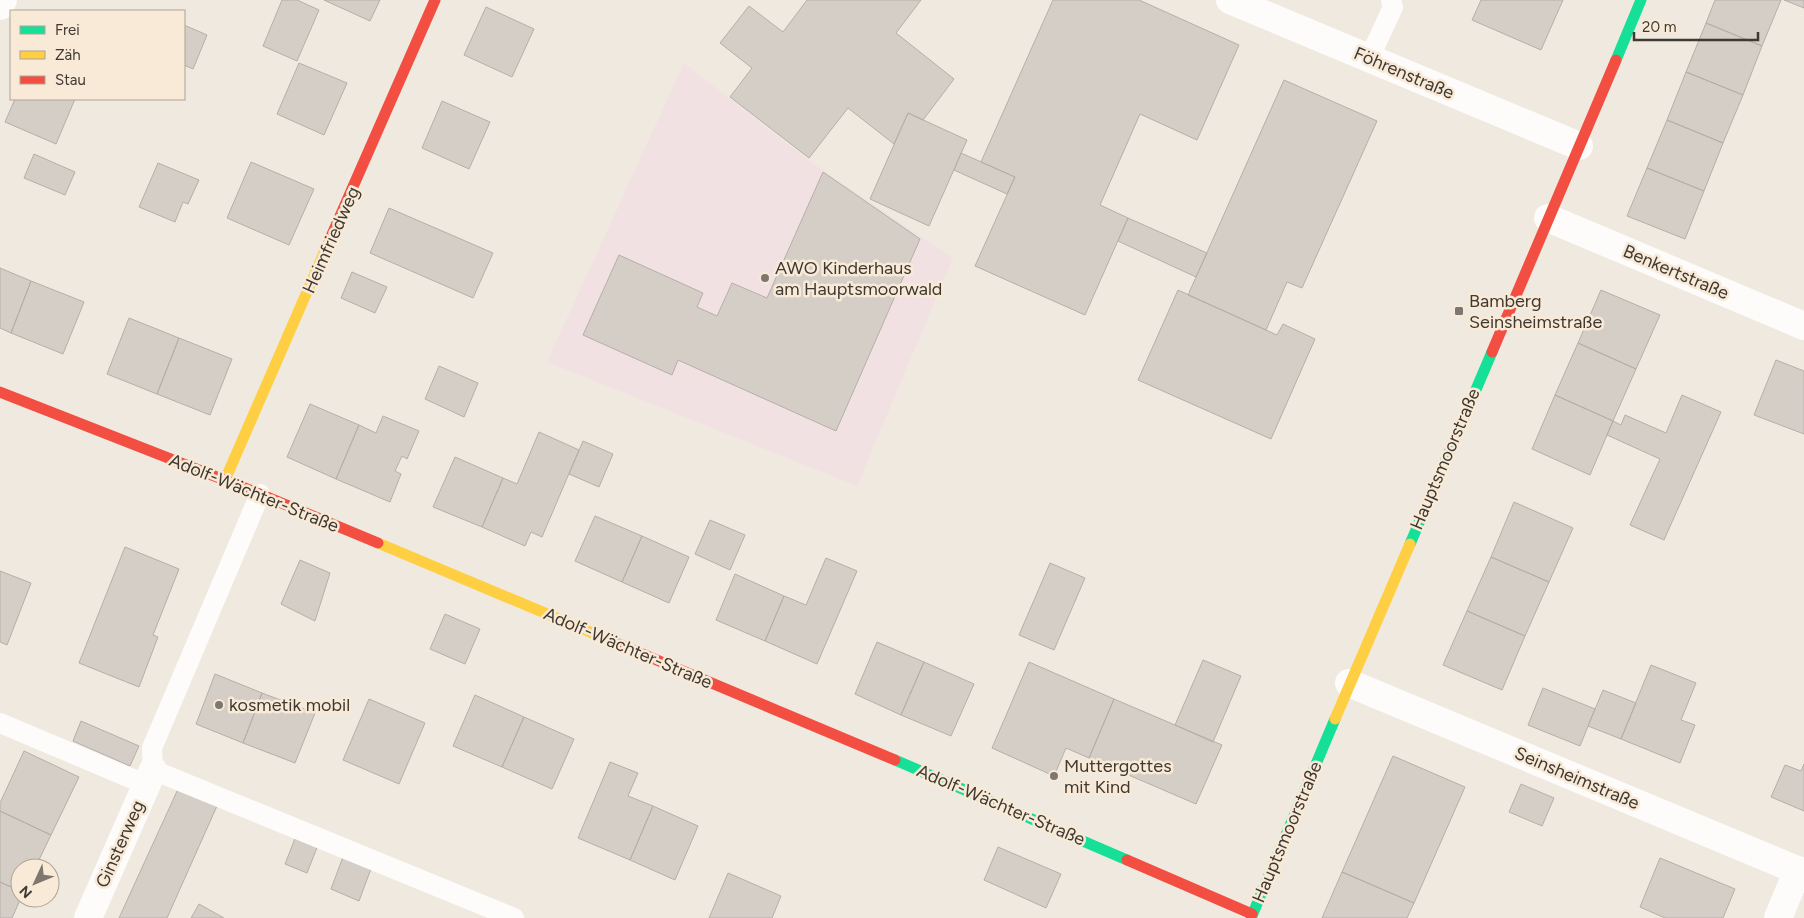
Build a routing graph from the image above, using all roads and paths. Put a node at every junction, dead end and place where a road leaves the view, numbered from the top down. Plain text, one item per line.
1 (3, 0) edge
2 (435, 0) edge
3 (1230, 0) edge
4 (1391, 0) edge
5 (1641, 0) edge
6 (0, 6) edge
7 (1369, 59) junction
8 (1578, 146) junction
9 (1548, 218) junction
10 (1804, 326) edge
11 (0, 392) edge
12 (225, 480) junction
13 (260, 494) junction
14 (1349, 683) junction
15 (0, 723) edge
16 (150, 777) junction
17 (1801, 872) edge
18 (1251, 916) edge
19 (88, 918) edge
20 (514, 918) edge
21 (1778, 918) edge

1 - 6 street
2 - 12 street, Heimfriedweg
3 - 7 street, Föhrenstraße
4 - 7 lane
5 - 8 street, Hauptsmoorstraße
7 - 8 street, Föhrenstraße
8 - 9 street, Hauptsmoorstraße
9 - 10 street, Benkertstraße
9 - 14 street, Hauptsmoorstraße
11 - 12 street, Adolf-Wächter-Straße
12 - 13 street, Adolf-Wächter-Straße
13 - 16 lane
13 - 18 street, Adolf-Wächter-Straße
14 - 17 street, Seinsheimstraße
14 - 18 street, Hauptsmoorstraße
15 - 16 lane
16 - 19 street, Ginsterweg
16 - 20 lane
17 - 21 street

